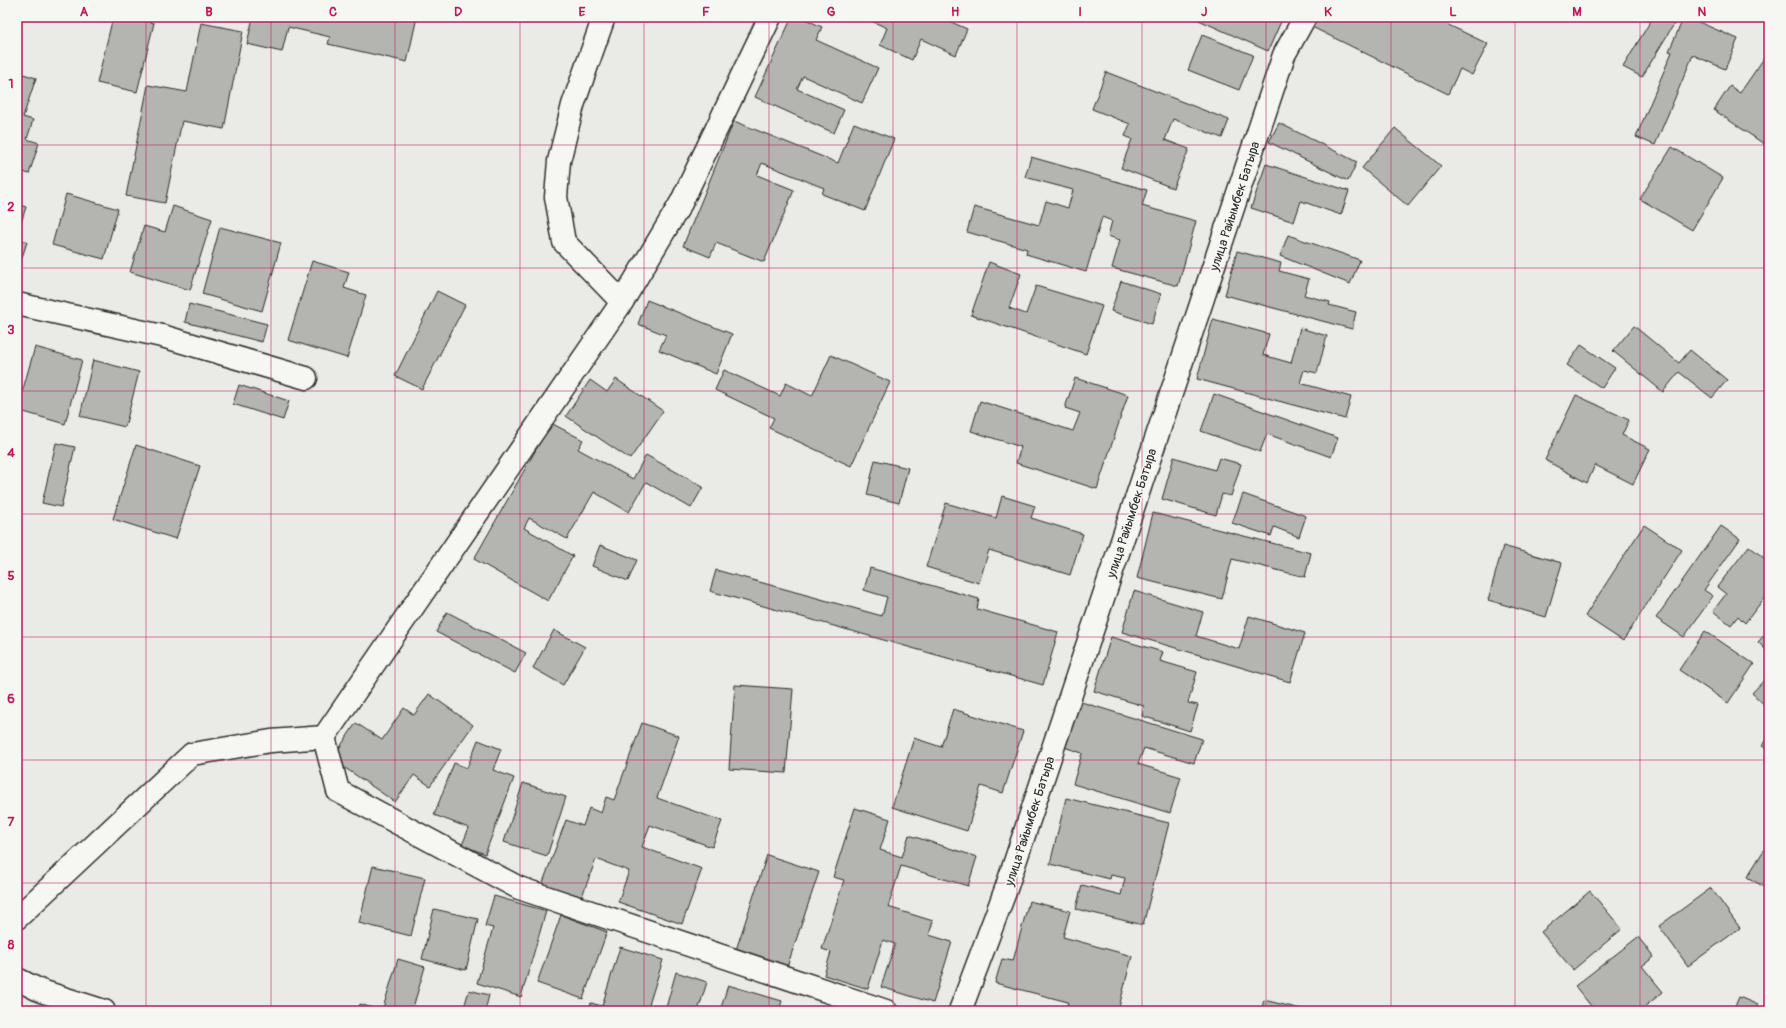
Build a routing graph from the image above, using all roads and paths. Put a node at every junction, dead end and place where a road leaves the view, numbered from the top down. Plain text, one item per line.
1 (604, 17) edge
2 (770, 17) edge
3 (1305, 17) edge
4 (622, 302) junction
5 (17, 304) edge
6 (306, 378) dead end
7 (324, 738) junction
8 (17, 918) edge
9 (17, 979) edge
10 (104, 1011) edge
11 (886, 1011) edge
12 (960, 1011) edge

1 - 4 street
2 - 4 street
3 - 12 street, улица Райымбек Батыра
4 - 7 street
5 - 6 street
7 - 8 street
7 - 11 street
9 - 10 street

